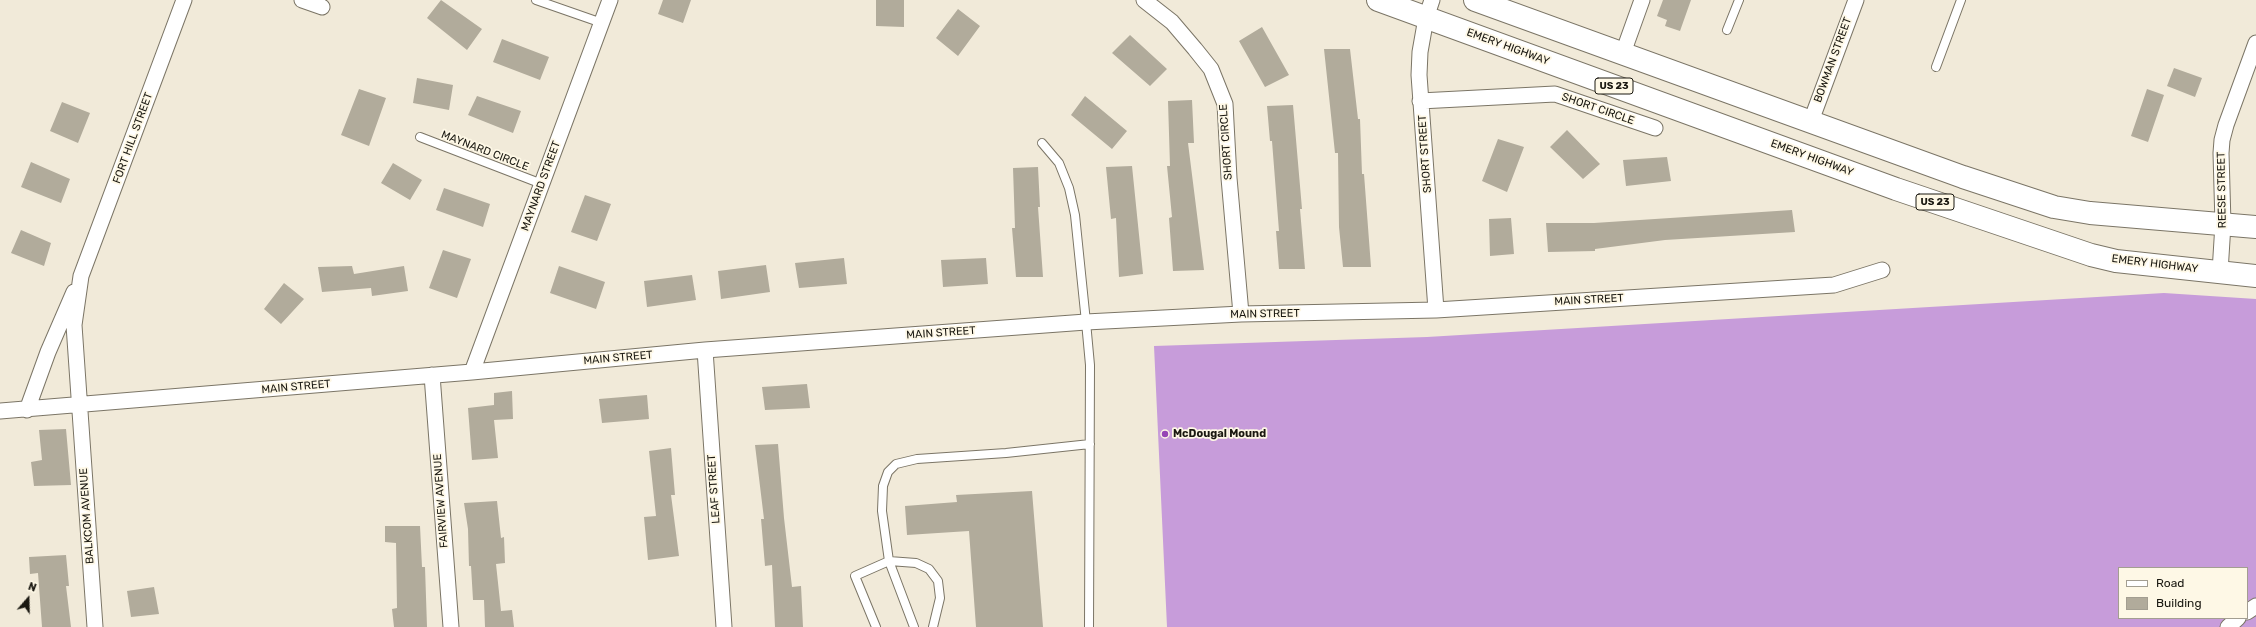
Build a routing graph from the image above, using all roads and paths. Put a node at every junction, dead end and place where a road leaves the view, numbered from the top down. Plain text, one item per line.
1 (184, 0) edge
2 (302, 0) edge
3 (536, 0) edge
4 (610, 0) edge
5 (1144, 0) edge
6 (1378, 0) edge
7 (1475, 0) edge
8 (1642, 0) edge
9 (1739, 0) edge
10 (1856, 0) edge
11 (1961, 0) edge
12 (322, 7) dead end
13 (1429, 9) edge
14 (602, 23) junction
15 (1727, 30) dead end
16 (2256, 43) edge
17 (1623, 53) junction
18 (1936, 67) dead end
19 (1420, 101) junction
20 (1811, 121) junction
21 (1655, 128) dead end
22 (420, 138) dead end
23 (1042, 143) dead end
24 (542, 184) junction
25 (2223, 224) junction
26 (2256, 227) edge
27 (1882, 270) dead end
28 (2220, 272) junction
29 (81, 276) junction
30 (2256, 276) edge
31 (1436, 310) junction
32 (1241, 314) junction
33 (1086, 322) junction
34 (705, 350) junction
35 (472, 372) junction
36 (432, 375) junction
37 (78, 405) junction
38 (27, 410) junction
39 (0, 411) edge
40 (1090, 444) junction
41 (890, 561) junction
42 (2237, 619) edge
43 (95, 627) edge
44 (451, 627) edge
45 (724, 627) edge
46 (876, 627) edge
47 (914, 627) edge
48 (933, 627) edge
49 (1089, 627) edge
50 (2228, 627) edge

1 - 29 street, FORT HILL STREET
2 - 12 street
3 - 14 lane
4 - 14 street, MAYNARD STREET
5 - 32 street, SHORT CIRCLE
6 - 13 highway, EMERY HIGHWAY / US 23
7 - 17 highway
8 - 17 street
9 - 15 lane
10 - 20 street, BOWMAN STREET
11 - 18 lane
13 - 19 street, SHORT STREET
13 - 28 highway, EMERY HIGHWAY / US 23
14 - 24 street, MAYNARD STREET
16 - 25 street, REESE STREET
17 - 20 highway
19 - 21 street, SHORT CIRCLE
19 - 31 street, SHORT STREET
20 - 25 highway
22 - 24 lane, MAYNARD CIRCLE
23 - 33 lane
24 - 35 street, MAYNARD STREET
25 - 26 highway
25 - 28 street, REESE STREET
27 - 31 street, MAIN STREET
28 - 30 highway, EMERY HIGHWAY / US 23
29 - 37 street, FORT HILL STREET
29 - 38 street, FORT HILL STREET
31 - 32 street, MAIN STREET
32 - 33 street, MAIN STREET
33 - 34 street, MAIN STREET
33 - 40 lane
34 - 35 street, MAIN STREET
34 - 45 street, LEAF STREET
35 - 36 street, MAIN STREET
36 - 37 street, MAIN STREET
36 - 44 street, FAIRVIEW AVENUE
37 - 38 street, MAIN STREET
37 - 43 street, BALKCOM AVENUE
38 - 39 street, MAIN STREET
40 - 41 lane
40 - 49 lane
41 - 46 lane
41 - 47 lane
41 - 48 lane
42 - 50 street

